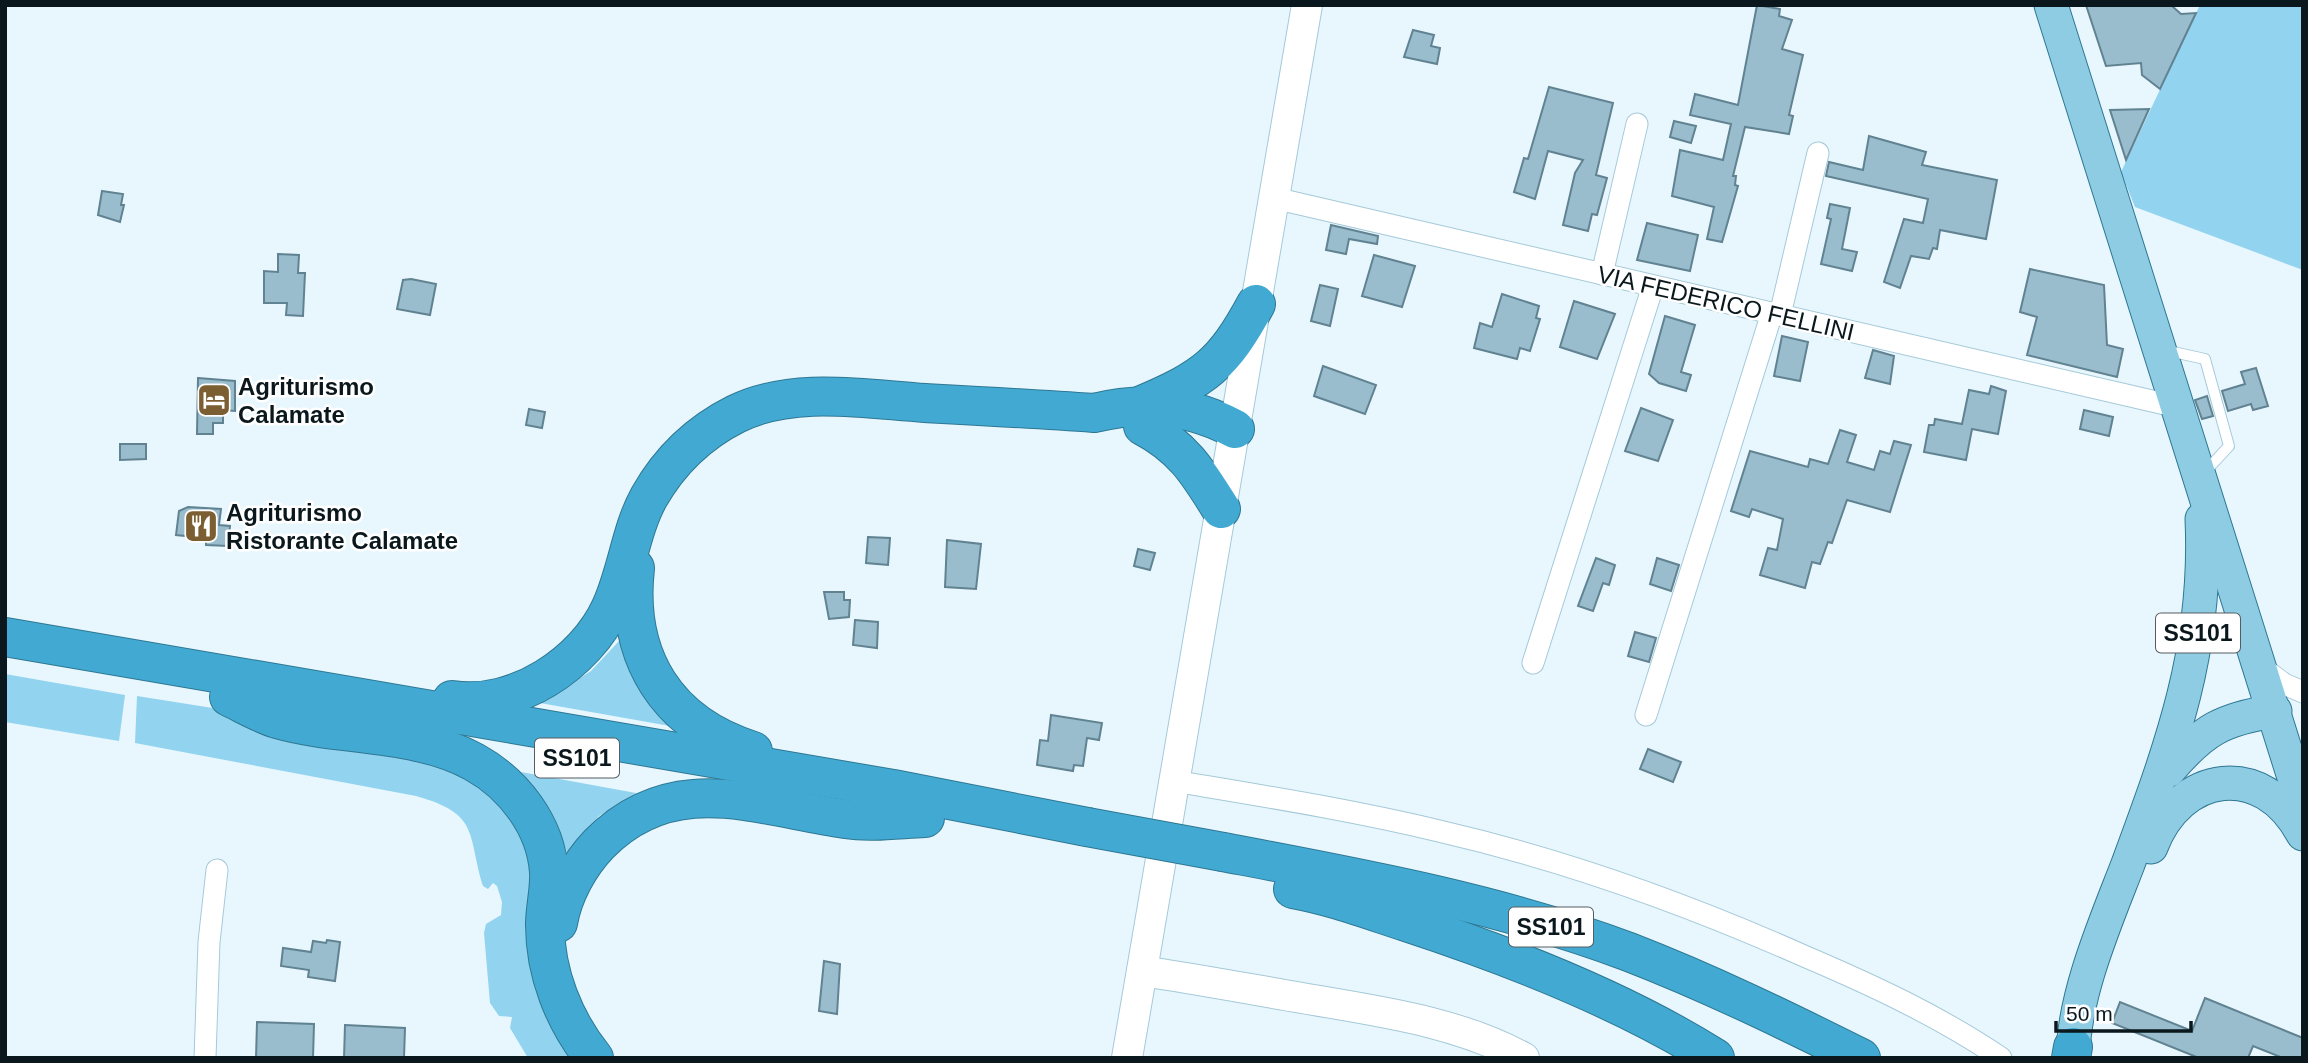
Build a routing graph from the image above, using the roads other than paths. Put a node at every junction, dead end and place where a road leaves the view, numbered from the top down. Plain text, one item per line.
1 (1307, 5) edge
2 (2051, 5) edge
3 (1637, 124) dead end
4 (1818, 153) dead end
5 (1274, 198) junction
6 (1602, 274) junction
7 (1653, 286) junction
8 (1256, 304) junction
9 (1776, 314) junction
10 (2160, 350) junction
11 (2178, 407) junction
12 (1140, 417) junction
13 (1235, 429) junction
14 (2200, 478) junction
15 (1221, 509) junction
16 (638, 529) junction
17 (5, 636) edge
18 (5, 659) edge
19 (1533, 663) dead end
20 (2260, 666) junction
21 (2303, 692) edge
22 (229, 697) junction
23 (382, 702) junction
24 (2289, 708) edge
25 (1646, 715) dead end
26 (1174, 781) junction
27 (2158, 783) junction
28 (893, 789) junction
29 (2302, 796) edge
30 (925, 818) junction
31 (2303, 834) edge
32 (1086, 838) junction
33 (217, 863) dead end
34 (1221, 863) junction
35 (2116, 895) junction
36 (552, 965) junction
37 (1142, 971) junction
38 (2067, 1055) edge
39 (205, 1058) edge
40 (594, 1058) edge
41 (1127, 1058) edge
42 (1524, 1058) edge
43 (1715, 1058) edge
44 (1861, 1058) edge
45 (2001, 1058) edge

1 - 5 main road
2 - 10 main road
3 - 6 street
4 - 9 street
5 - 6 street, VIA FEDERICO FELLINI
5 - 8 main road
6 - 7 street, VIA FEDERICO FELLINI
7 - 9 street, VIA FEDERICO FELLINI
7 - 19 street
8 - 12 highway
8 - 13 main road
9 - 11 street, VIA FEDERICO FELLINI
9 - 25 street
10 - 11 main road
10 - 14 lane
11 - 14 main road
12 - 13 highway
12 - 15 highway
12 - 16 highway
13 - 15 main road
14 - 20 main road, SS101
14 - 27 main road, SS101
15 - 26 main road
16 - 23 highway
16 - 28 highway
17 - 23 highway, SS101
18 - 22 highway, SS101
20 - 21 street
20 - 24 main road, SS101
22 - 30 highway, SS101
22 - 36 highway
23 - 28 highway, SS101
24 - 27 main road
24 - 29 main road, SS101
26 - 37 main road
26 - 45 street
27 - 35 main road, SS101
28 - 32 highway, SS101
30 - 32 highway, SS101
30 - 36 highway
31 - 35 main road
32 - 34 highway, SS101
33 - 39 street
34 - 43 highway, SS101
34 - 44 highway, SS101
35 - 38 main road, SS101
36 - 40 highway
37 - 41 main road
37 - 42 main road

